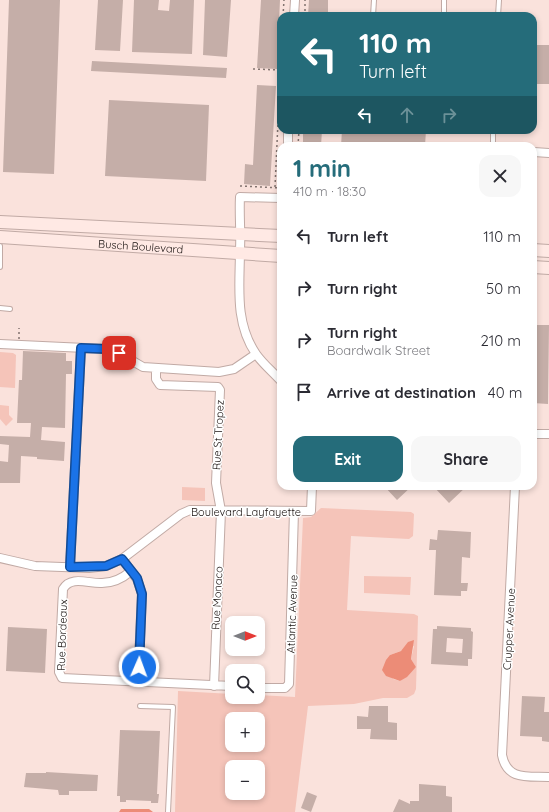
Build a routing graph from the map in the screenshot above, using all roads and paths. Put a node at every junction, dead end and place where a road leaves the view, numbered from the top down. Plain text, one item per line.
1 (284, 0) edge
2 (295, 0) edge
3 (305, 0) edge
4 (374, 0) edge
5 (444, 0) edge
6 (499, 0) edge
7 (283, 12) edge
8 (294, 12) edge
9 (305, 12) edge
10 (374, 12) edge
11 (444, 12) edge
12 (498, 12) edge
13 (254, 69) dead end
14 (277, 70) edge
15 (277, 134) edge
16 (537, 152) edge
17 (549, 152) edge
18 (240, 186) dead end
19 (275, 187) joint
20 (277, 198) edge
21 (0, 222) edge
22 (241, 234) junction
23 (277, 236) edge
24 (0, 237) edge
25 (0, 246) edge
26 (537, 250) edge
27 (549, 251) edge
28 (240, 254) junction
29 (277, 256) edge
30 (0, 267) edge
31 (537, 267) edge
32 (549, 268) edge
33 (0, 308) edge
34 (10, 309) dead end
35 (0, 344) edge
36 (81, 348) junction
37 (256, 354) junction
38 (156, 368) junction
39 (277, 377) edge
40 (537, 434) edge
41 (549, 434) edge
42 (312, 490) edge
43 (516, 490) edge
44 (221, 511) junction
45 (294, 511) junction
46 (0, 558) edge
47 (122, 559) junction
48 (70, 567) junction
49 (131, 571) junction
50 (138, 682) junction
51 (214, 686) junction
52 (225, 686) edge
53 (265, 688) edge
54 (140, 706) dead end
55 (549, 777) edge
56 (168, 812) edge

1 - 7 path
2 - 8 street
3 - 9 path
4 - 10 lane
5 - 11 lane
6 - 12 lane
13 - 14 path
15 - 19 path
16 - 17 street
18 - 19 path
20 - 22 street
21 - 22 main road, Busch Boulevard
22 - 23 main road, Busch Boulevard
22 - 28 street
24 - 28 main road, Busch Boulevard
25 - 30 lane
26 - 27 main road
28 - 29 main road, Busch Boulevard
28 - 37 street
31 - 32 main road
33 - 34 lane
35 - 36 street
36 - 38 street
36 - 48 street
37 - 38 street
37 - 39 street
38 - 44 street, Rue St Tropez
40 - 41 street
42 - 45 street, Boulevard Layfayette
43 - 55 street, Crupper Avenue
44 - 45 street, Boulevard Layfayette
44 - 47 street, Boulevard Layfayette
44 - 51 street, Rue Monaco
45 - 53 street, Atlantic Avenue
46 - 48 street, Boulevard Layfayette
47 - 48 street, Boulevard Layfayette
47 - 49 street
49 - 50 street
49 - 50 street, Rue Bordeaux
50 - 51 street
51 - 52 street
54 - 56 lane

